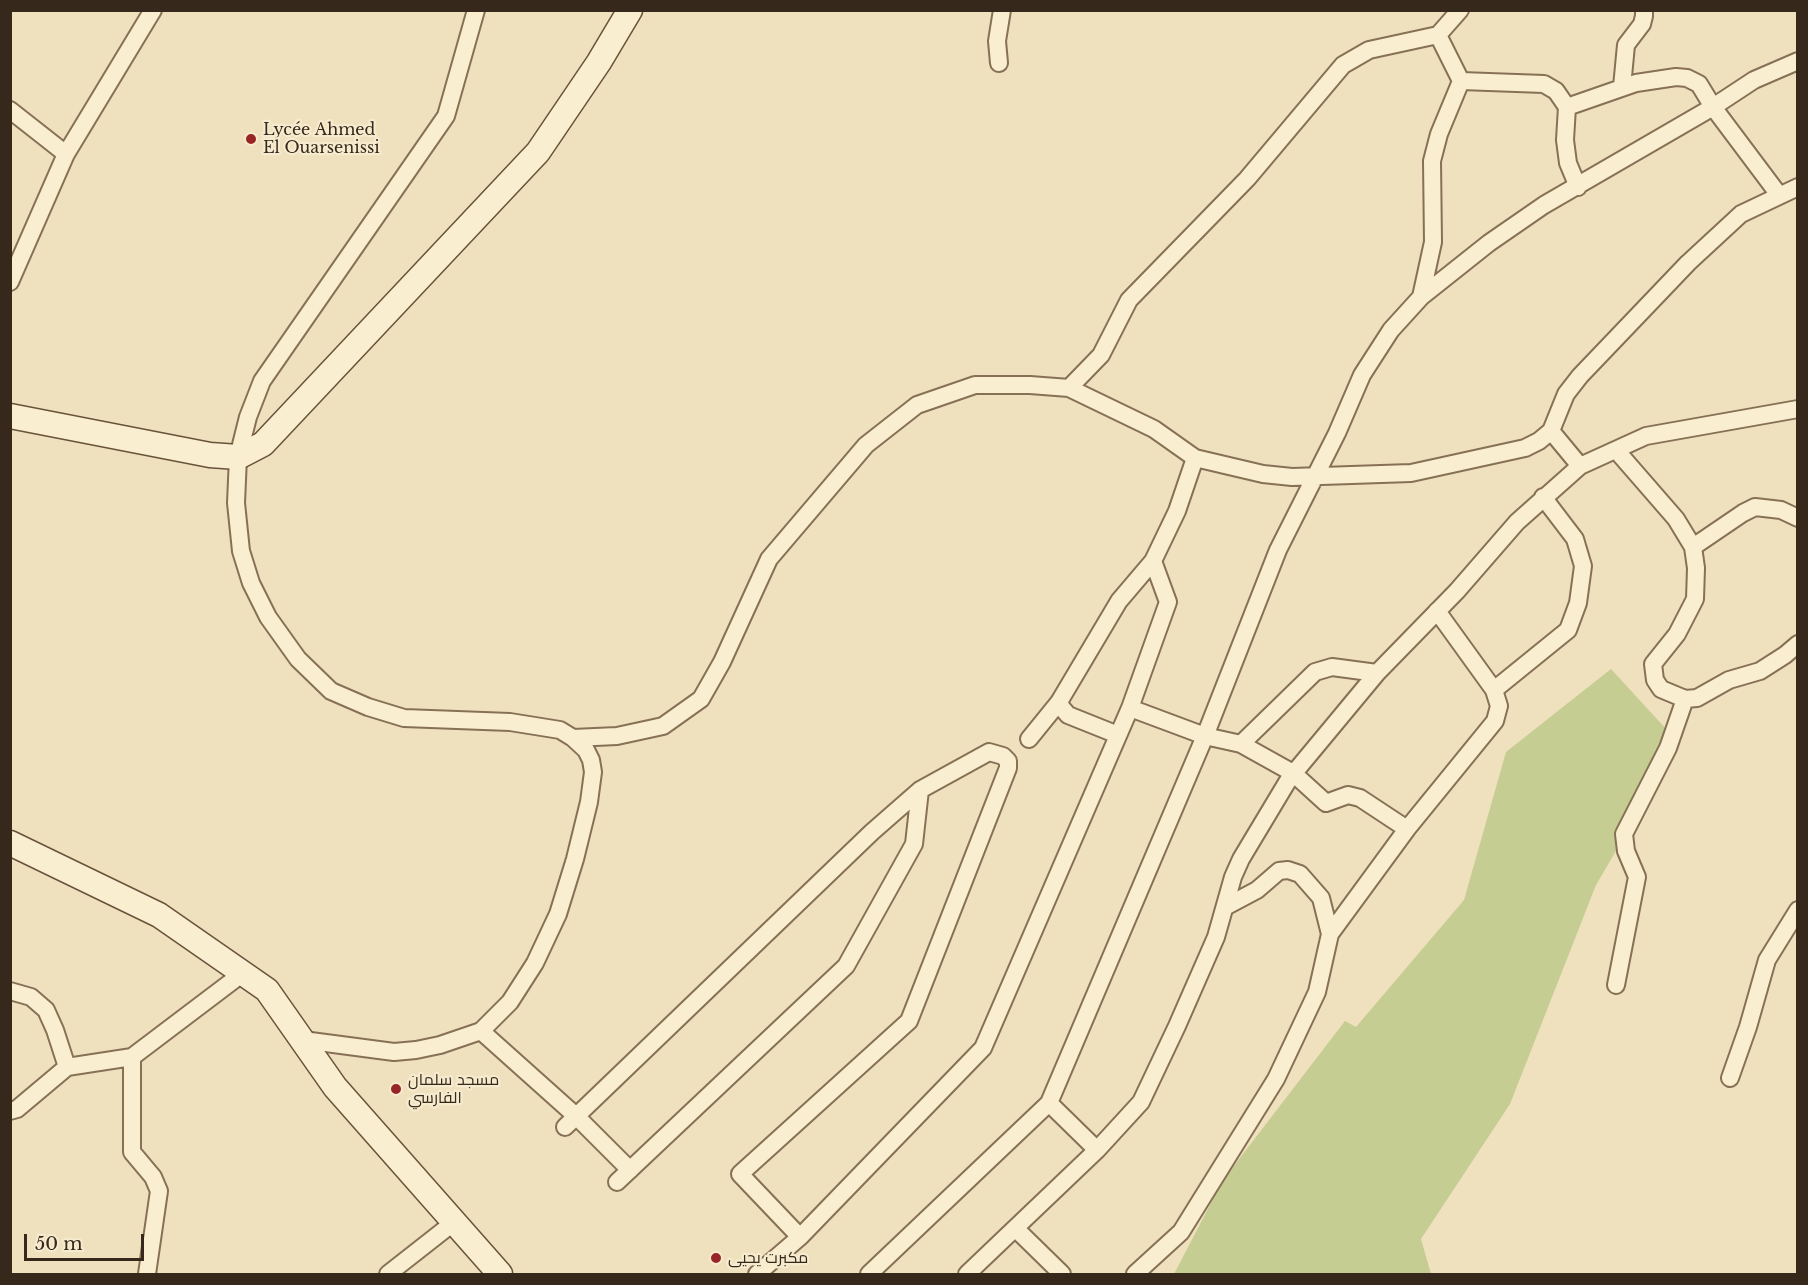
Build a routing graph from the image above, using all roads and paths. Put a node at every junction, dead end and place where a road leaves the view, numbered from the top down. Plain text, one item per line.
1 (153, 10) edge
2 (476, 10) edge
3 (630, 10) edge
4 (1002, 10) edge
5 (1461, 10) edge
6 (1644, 10) edge
7 (1438, 34) junction
8 (1797, 61) edge
9 (999, 63) dead end
10 (1461, 81) junction
11 (1622, 87) junction
12 (1567, 107) junction
13 (1713, 107) junction
14 (10, 110) edge
15 (66, 154) junction
16 (1578, 187) junction
17 (1797, 187) edge
18 (1779, 195) junction
19 (10, 282) edge
20 (1421, 297) junction
21 (1069, 388) junction
22 (1797, 409) edge
23 (10, 416) edge
24 (1551, 431) junction
25 (1616, 450) junction
26 (238, 457) junction
27 (1195, 458) junction
28 (1580, 466) junction
29 (1317, 476) junction
30 (1543, 497) junction
31 (1797, 518) edge
32 (1693, 547) junction
33 (1153, 561) junction
34 (1437, 611) junction
35 (1797, 644) edge
36 (1377, 673) junction
37 (1494, 690) junction
38 (1685, 699) junction
39 (1059, 702) junction
40 (1130, 708) junction
41 (1118, 735) junction
42 (1205, 736) junction
43 (573, 738) junction
44 (1029, 739) dead end
45 (1241, 744) junction
46 (1293, 773) junction
47 (920, 790) junction
48 (1407, 829) junction
49 (10, 843) edge
50 (1225, 907) junction
51 (1797, 910) edge
52 (1330, 934) junction
53 (243, 973) junction
54 (1617, 985) dead end
55 (10, 991) edge
56 (482, 1031) junction
57 (303, 1040) junction
58 (132, 1057) junction
59 (67, 1067) junction
60 (1730, 1078) dead end
61 (1050, 1102) junction
62 (10, 1111) edge
63 (570, 1121) junction
64 (1097, 1150) junction
65 (630, 1170) junction
66 (617, 1182) dead end
67 (453, 1223) junction
68 (1016, 1228) junction
69 (800, 1237) junction
70 (147, 1275) edge
71 (388, 1275) edge
72 (500, 1275) edge
73 (757, 1275) edge
74 (868, 1275) edge
75 (966, 1275) edge
76 (1062, 1275) edge
77 (1135, 1275) edge

1 - 15 street
2 - 26 street
3 - 26 main road
4 - 9 street
5 - 7 street
6 - 11 street
7 - 10 street
7 - 21 street
8 - 13 street
10 - 12 street
10 - 20 street
11 - 12 street
11 - 13 street
12 - 16 street
13 - 16 street
13 - 18 street
14 - 15 street
15 - 19 street
16 - 20 street
17 - 18 street
18 - 24 street
20 - 29 street
21 - 27 street
21 - 43 street
22 - 25 street
23 - 26 main road
24 - 28 street
24 - 29 street
25 - 28 street
25 - 32 street
26 - 43 street
27 - 29 street
27 - 33 street
28 - 30 street
29 - 42 street
30 - 34 street
30 - 37 street
31 - 32 street
32 - 38 street
33 - 39 street
33 - 40 street
34 - 36 street
34 - 37 street
35 - 38 street
36 - 45 street
36 - 46 street
37 - 48 street
38 - 54 street
39 - 41 street
39 - 44 street
40 - 41 street
40 - 42 street
41 - 69 street
42 - 45 street
42 - 61 street
43 - 56 street
45 - 46 street
46 - 48 street
46 - 50 street
47 - 63 street
47 - 65 street
47 - 69 street
48 - 52 street
49 - 53 main road
50 - 52 street
50 - 64 street
51 - 60 street
52 - 77 street
53 - 57 main road
53 - 58 street
55 - 59 street
56 - 57 street
56 - 63 street
57 - 67 main road
58 - 59 street
58 - 70 street
59 - 62 street
61 - 64 street
61 - 74 street
63 - 65 street
64 - 68 street
65 - 66 street
67 - 71 street
67 - 72 main road
68 - 75 street
68 - 76 street
69 - 73 street

